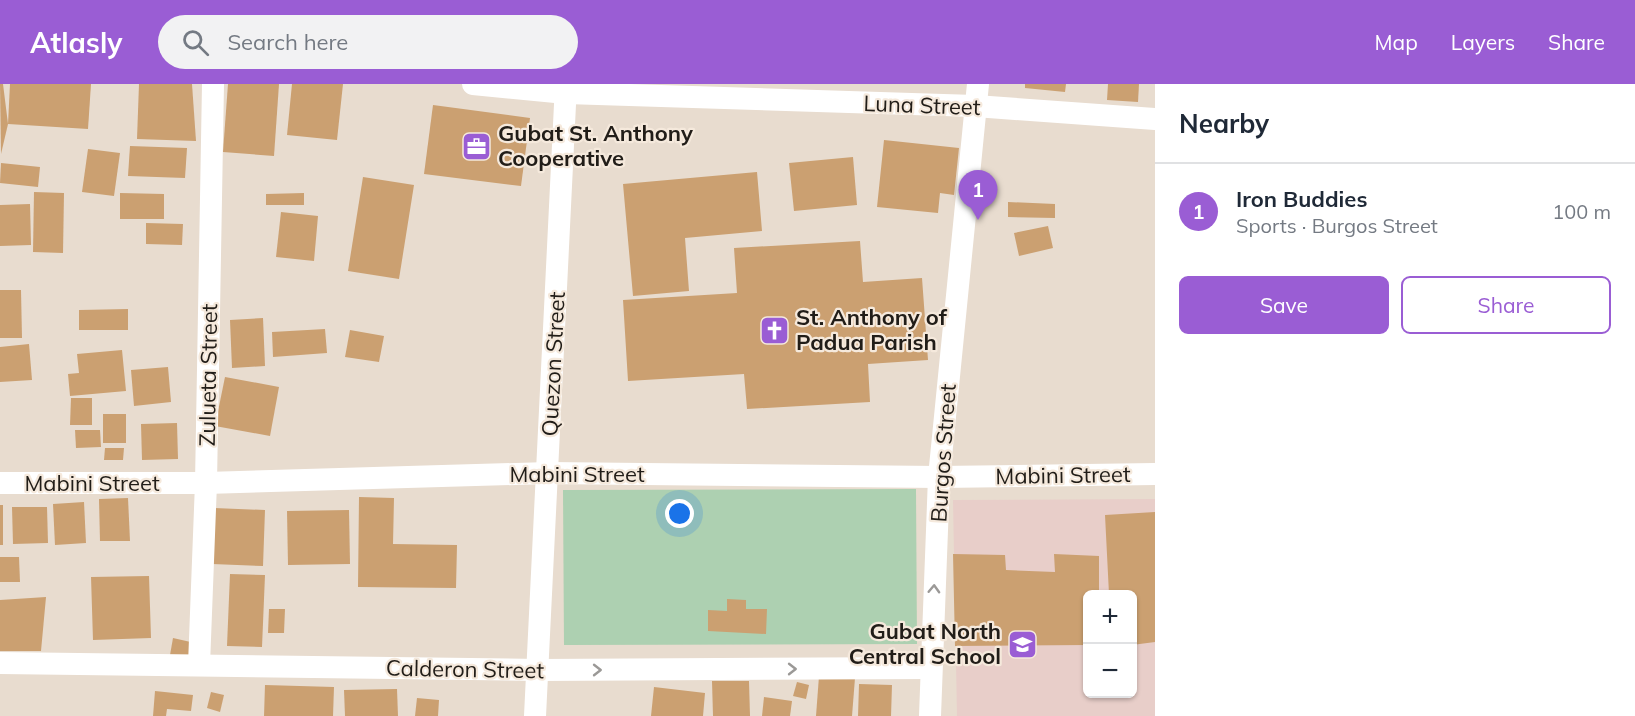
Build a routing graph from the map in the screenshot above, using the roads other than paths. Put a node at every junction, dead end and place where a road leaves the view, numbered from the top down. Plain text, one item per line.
1 (213, 84) edge
2 (473, 84) edge
3 (566, 89) edge
4 (976, 95) edge
5 (1155, 119) edge
6 (548, 473) junction
7 (1155, 474) edge
8 (939, 477) junction
9 (0, 483) edge
10 (206, 483) junction
11 (0, 663) edge
12 (199, 665) junction
13 (931, 668) junction
14 (539, 670) junction
15 (536, 716) edge
16 (930, 716) edge

1 - 10 street, Zulueta Street
2 - 3 street, Luna Street
3 - 4 street, Luna Street
3 - 6 street, Quezon Street
4 - 5 street, Luna Street
4 - 8 street, Burgos Street
6 - 8 street, Mabini Street
6 - 10 street, Mabini Street
6 - 14 street, Quezon Street
7 - 8 street, Mabini Street
13 -> 8 street, Burgos Street
9 - 10 street, Mabini Street
10 - 12 street, Zulueta Street
11 - 12 street, Calderon Street
12 - 14 street, Calderon Street
14 -> 13 street, Calderon Street
13 - 16 street, Burgos Street
14 - 15 street, Quezon Street

